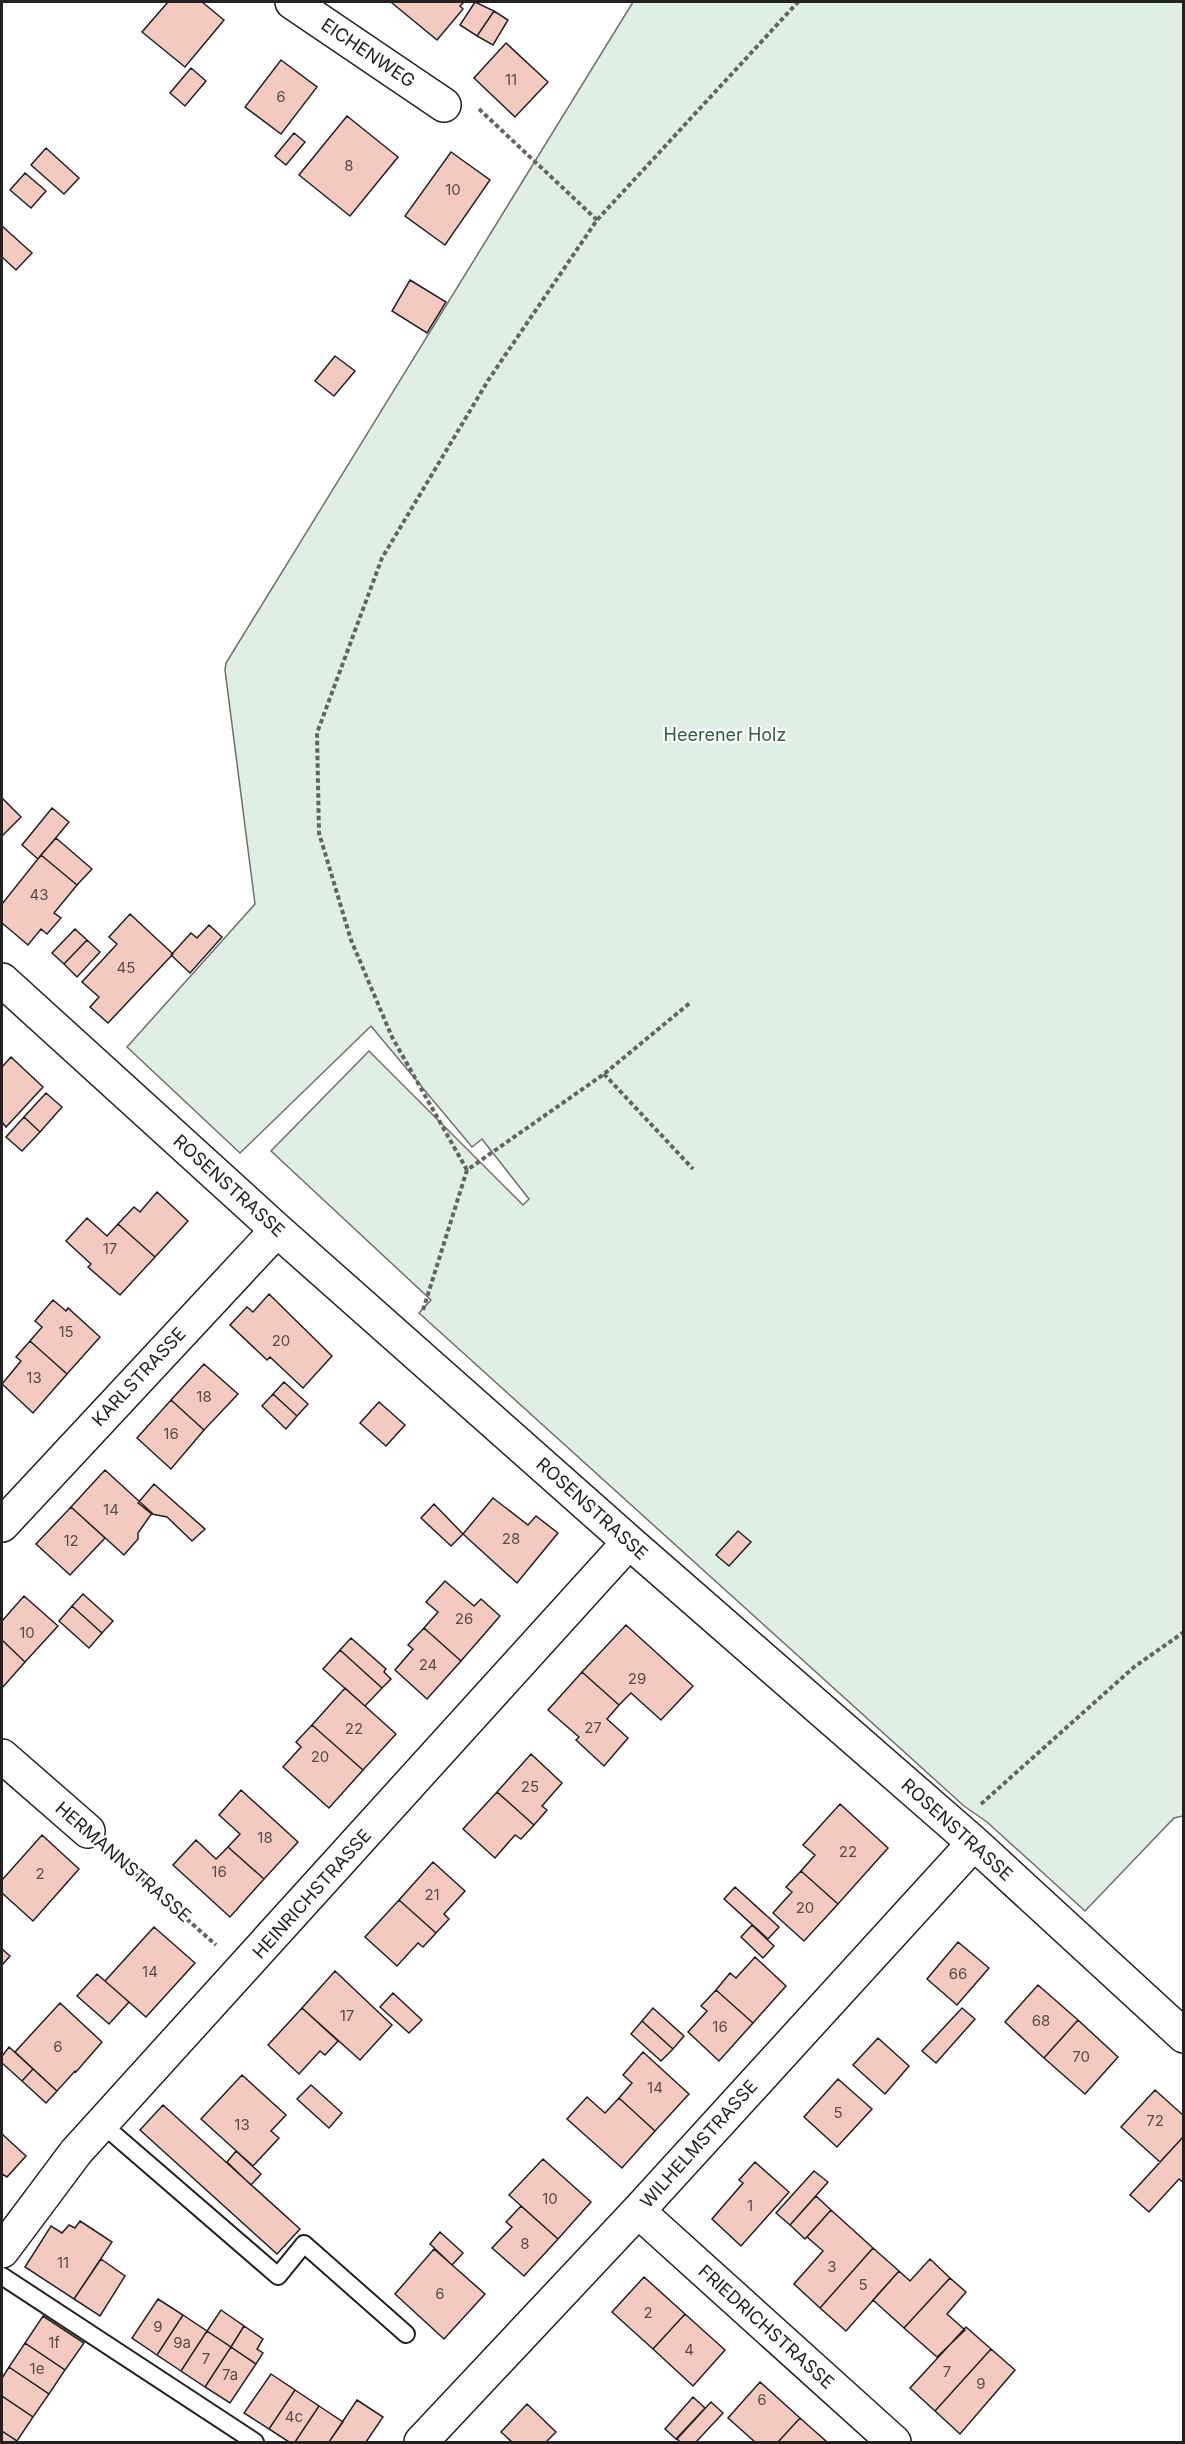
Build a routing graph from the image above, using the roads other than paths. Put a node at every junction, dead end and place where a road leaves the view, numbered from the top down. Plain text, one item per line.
1 (292, 2) edge
2 (444, 105) road end
3 (2, 980) edge
4 (277, 1230) junction
5 (2, 1525) edge
6 (629, 1542) junction
7 (2, 1756) edge
8 (88, 1831) road end
9 (964, 1835) junction
10 (1184, 2036) edge
11 (102, 2124) junction
12 (638, 2211) junction
13 (2, 2251) edge
14 (2, 2276) edge
15 (406, 2334) dead end
16 (255, 2442) edge
17 (421, 2442) edge
18 (894, 2442) edge

1 - 2 street, EICHENWEG
3 - 4 street, ROSENSTRASSE
4 - 5 street, KARLSTRASSE
4 - 6 street, ROSENSTRASSE
6 - 9 street, ROSENSTRASSE
6 - 11 street, HEINRICHSTRASSE
7 - 8 street, HERMANNSTRASSE
9 - 10 street, ROSENSTRASSE
9 - 12 street, WILHELMSTRASSE
11 - 13 street, HEINRICHSTRASSE
11 - 15 lane
12 - 17 street, WILHELMSTRASSE
12 - 18 street, FRIEDRICHSTRASSE
14 - 16 lane

